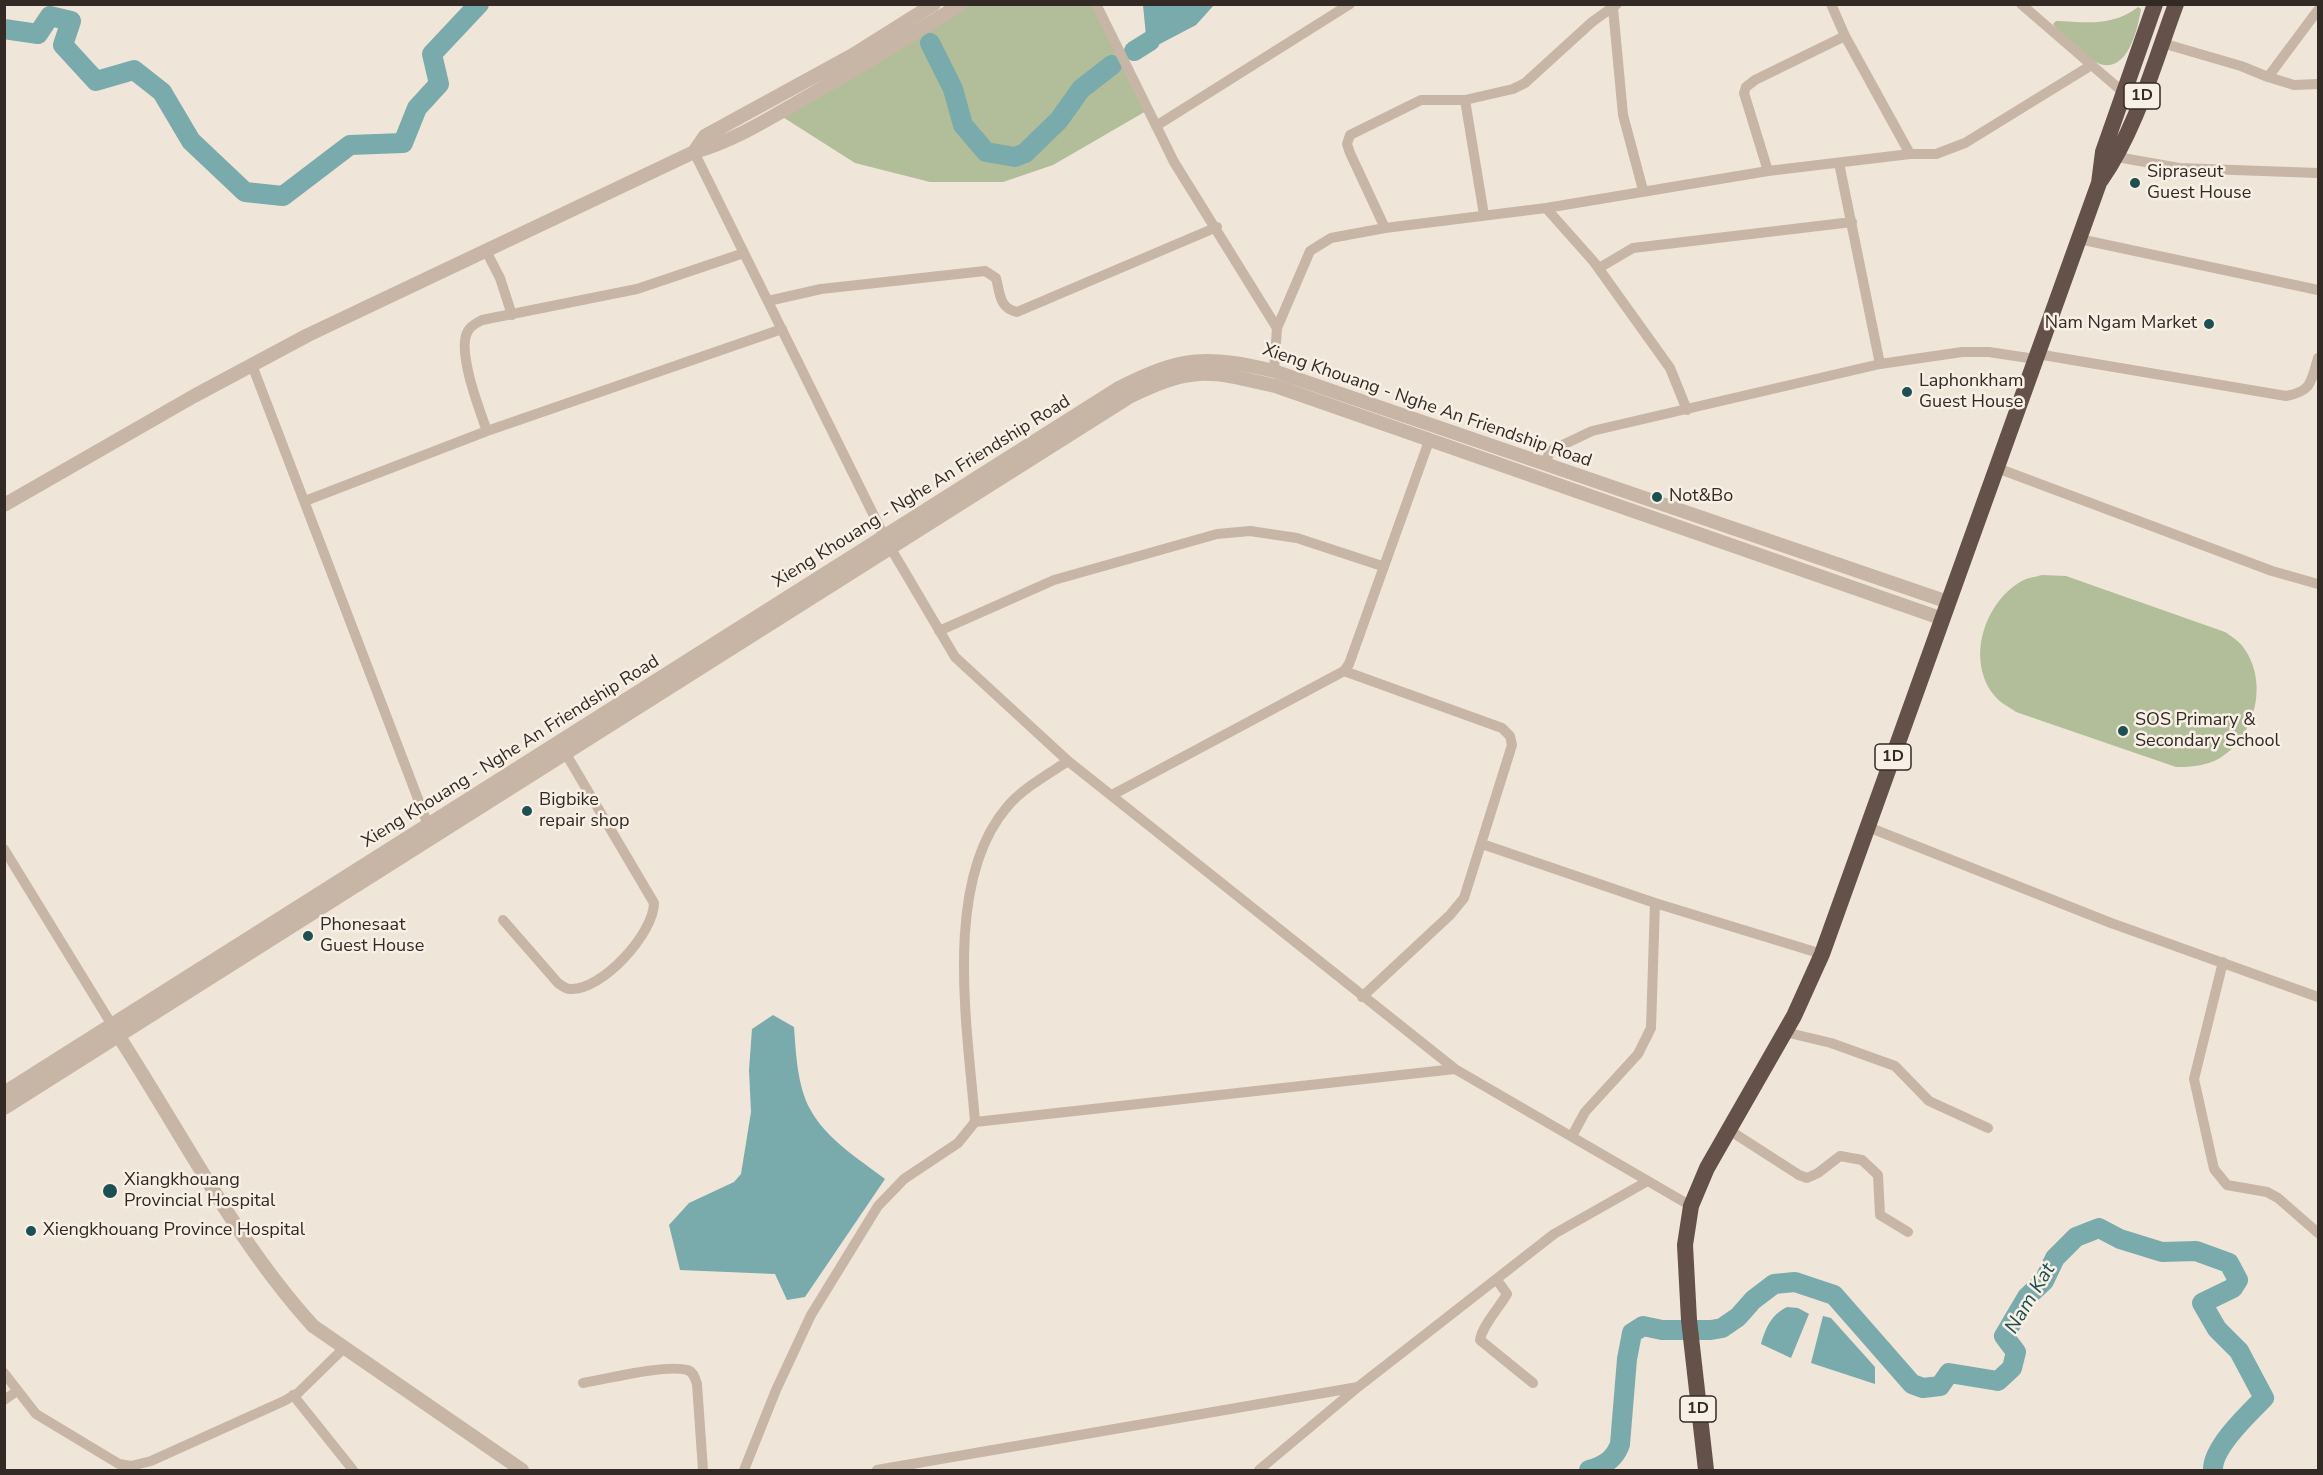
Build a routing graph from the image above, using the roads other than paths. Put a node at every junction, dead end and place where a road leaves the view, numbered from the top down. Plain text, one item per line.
1 (934, 4) edge
2 (961, 4) edge
3 (1350, 4) edge
4 (1831, 4) edge
5 (2021, 4) edge
6 (2155, 4) edge
7 (2176, 4) edge
8 (1097, 5) edge
9 (1615, 6) edge
10 (2319, 10) edge
11 (1845, 36) junction
12 (2162, 43) junction
13 (2090, 66) junction
14 (2268, 78) junction
15 (2319, 84) edge
16 (2124, 93) junction
17 (1465, 100) junction
18 (1156, 126) junction
19 (694, 152) junction
20 (1910, 154) junction
21 (2117, 157) junction
22 (1839, 163) junction
23 (1768, 171) junction
24 (2319, 172) edge
25 (2098, 183) junction
26 (1643, 190) junction
27 (1546, 208) junction
28 (1484, 215) junction
29 (1852, 222) junction
30 (1217, 227) junction
31 (1385, 228) junction
32 (2079, 239) junction
33 (485, 249) junction
34 (744, 253) junction
35 (1599, 268) junction
36 (2319, 290) edge
37 (768, 301) junction
38 (512, 315) junction
39 (1277, 328) junction
40 (782, 329) junction
41 (2036, 356) junction
42 (2319, 358) edge
43 (1880, 364) junction
44 (252, 365) junction
45 (1274, 371) junction
46 (1687, 410) junction
47 (1434, 427) junction
48 (487, 431) junction
49 (1429, 441) junction
50 (1543, 464) junction
51 (1997, 468) junction
52 (305, 501) junction
53 (4, 505) edge
54 (887, 541) junction
55 (1382, 566) junction
56 (2319, 584) edge
57 (1948, 602) junction
58 (1943, 619) junction
59 (939, 632) junction
60 (1344, 671) junction
61 (566, 754) junction
62 (1068, 760) junction
63 (1112, 795) junction
64 (1868, 827) junction
65 (431, 831) junction
66 (1482, 844) junction
67 (4, 849) edge
68 (1655, 903) junction
69 (503, 920) dead end
70 (1822, 954) junction
71 (2223, 962) junction
72 (2319, 996) edge
73 (1362, 997) junction
74 (115, 1030) junction
75 (1785, 1032) junction
76 (1455, 1069) junction
77 (4, 1093) edge
78 (4, 1108) edge
79 (975, 1122) junction
80 (1988, 1128) dead end
81 (1729, 1130) junction
82 (1572, 1136) junction
83 (1646, 1182) junction
84 (1691, 1206) junction
85 (1908, 1232) dead end
86 (2319, 1233) edge
87 (1497, 1280) junction
88 (343, 1349) junction
89 (4, 1373) edge
90 (583, 1383) dead end
91 (1533, 1383) dead end
92 (1358, 1387) junction
93 (17, 1391) junction
94 (293, 1395) junction
95 (4, 1400) edge
96 (1269, 1466) edge
97 (353, 1470) edge
98 (522, 1470) edge
99 (704, 1470) edge
100 (744, 1470) edge
101 (877, 1470) edge
102 (1258, 1470) edge
103 (1706, 1470) edge

1 - 19 street
2 - 19 street
3 - 18 street
4 - 11 street
5 - 13 street
6 - 16 highway, 1D
7 - 12 highway, 1D
8 - 18 street
9 - 17 street
9 - 26 street
10 - 14 street
11 - 20 street
11 - 23 street
12 - 14 street
12 - 21 highway, 1D
13 - 16 street
13 - 20 street
14 - 15 street
16 - 25 highway, 1D
17 - 28 street
17 - 31 street
18 - 30 street
19 - 33 street
19 - 34 street
20 - 22 street
21 - 24 street
21 - 25 highway, 1D
22 - 23 street
22 - 29 street
23 - 26 street
25 - 32 highway, 1D
26 - 27 street
27 - 28 street
27 - 35 street
28 - 31 street
29 - 35 street
29 - 43 street
30 - 37 street
30 - 39 street
31 - 39 street
32 - 36 street
32 - 41 highway, 1D
33 - 38 street
33 - 44 street
34 - 37 street
34 - 38 street
35 - 46 street
37 - 40 street
38 - 48 street
39 - 45 street
40 - 48 street
40 - 54 street
41 - 42 street
41 - 43 street
41 - 51 highway, 1D
43 - 46 street
44 - 52 street
44 - 53 street
45 - 47 street, Xieng Khouang - Nghe An Friendship Road
45 - 54 street, Xieng Khouang - Nghe An Friendship Road
46 - 50 street
47 - 49 street
47 - 50 street, Xieng Khouang - Nghe An Friendship Road
48 - 52 street
49 - 54 street, Xieng Khouang - Nghe An Friendship Road
49 - 55 street
49 - 58 street, Xieng Khouang - Nghe An Friendship Road
50 - 57 street, Xieng Khouang - Nghe An Friendship Road
51 - 56 street
51 - 57 highway, 1D
52 - 65 street
54 - 59 street
54 - 61 street, Xieng Khouang - Nghe An Friendship Road
54 - 65 street, Xieng Khouang - Nghe An Friendship Road
55 - 59 street
55 - 60 street
57 - 58 highway, 1D
58 - 64 highway, 1D
59 - 62 street
60 - 63 street
60 - 66 street
61 - 65 street, Xieng Khouang - Nghe An Friendship Road
61 - 69 street
62 - 63 street
62 - 79 street
63 - 73 street
64 - 70 highway, 1D
64 - 71 street
65 - 74 street, Xieng Khouang - Nghe An Friendship Road
66 - 68 street
66 - 73 street
67 - 74 street
68 - 70 street
68 - 82 street
70 - 75 highway, 1D
71 - 72 street
71 - 86 street
73 - 76 street
74 - 77 street, Xieng Khouang - Nghe An Friendship Road
74 - 78 street, Xieng Khouang - Nghe An Friendship Road
74 - 88 street
75 - 80 street
75 - 81 highway, 1D
76 - 79 street
76 - 82 street
79 - 100 street
81 - 84 highway, 1D
81 - 85 street
82 - 83 street
83 - 84 street
83 - 87 street
84 - 103 highway, 1D
87 - 91 street
87 - 92 street
88 - 94 street
88 - 98 street
89 - 93 street
90 - 99 street
92 - 96 street
92 - 101 street
93 - 94 street
93 - 95 street
94 - 97 street
96 - 102 street

